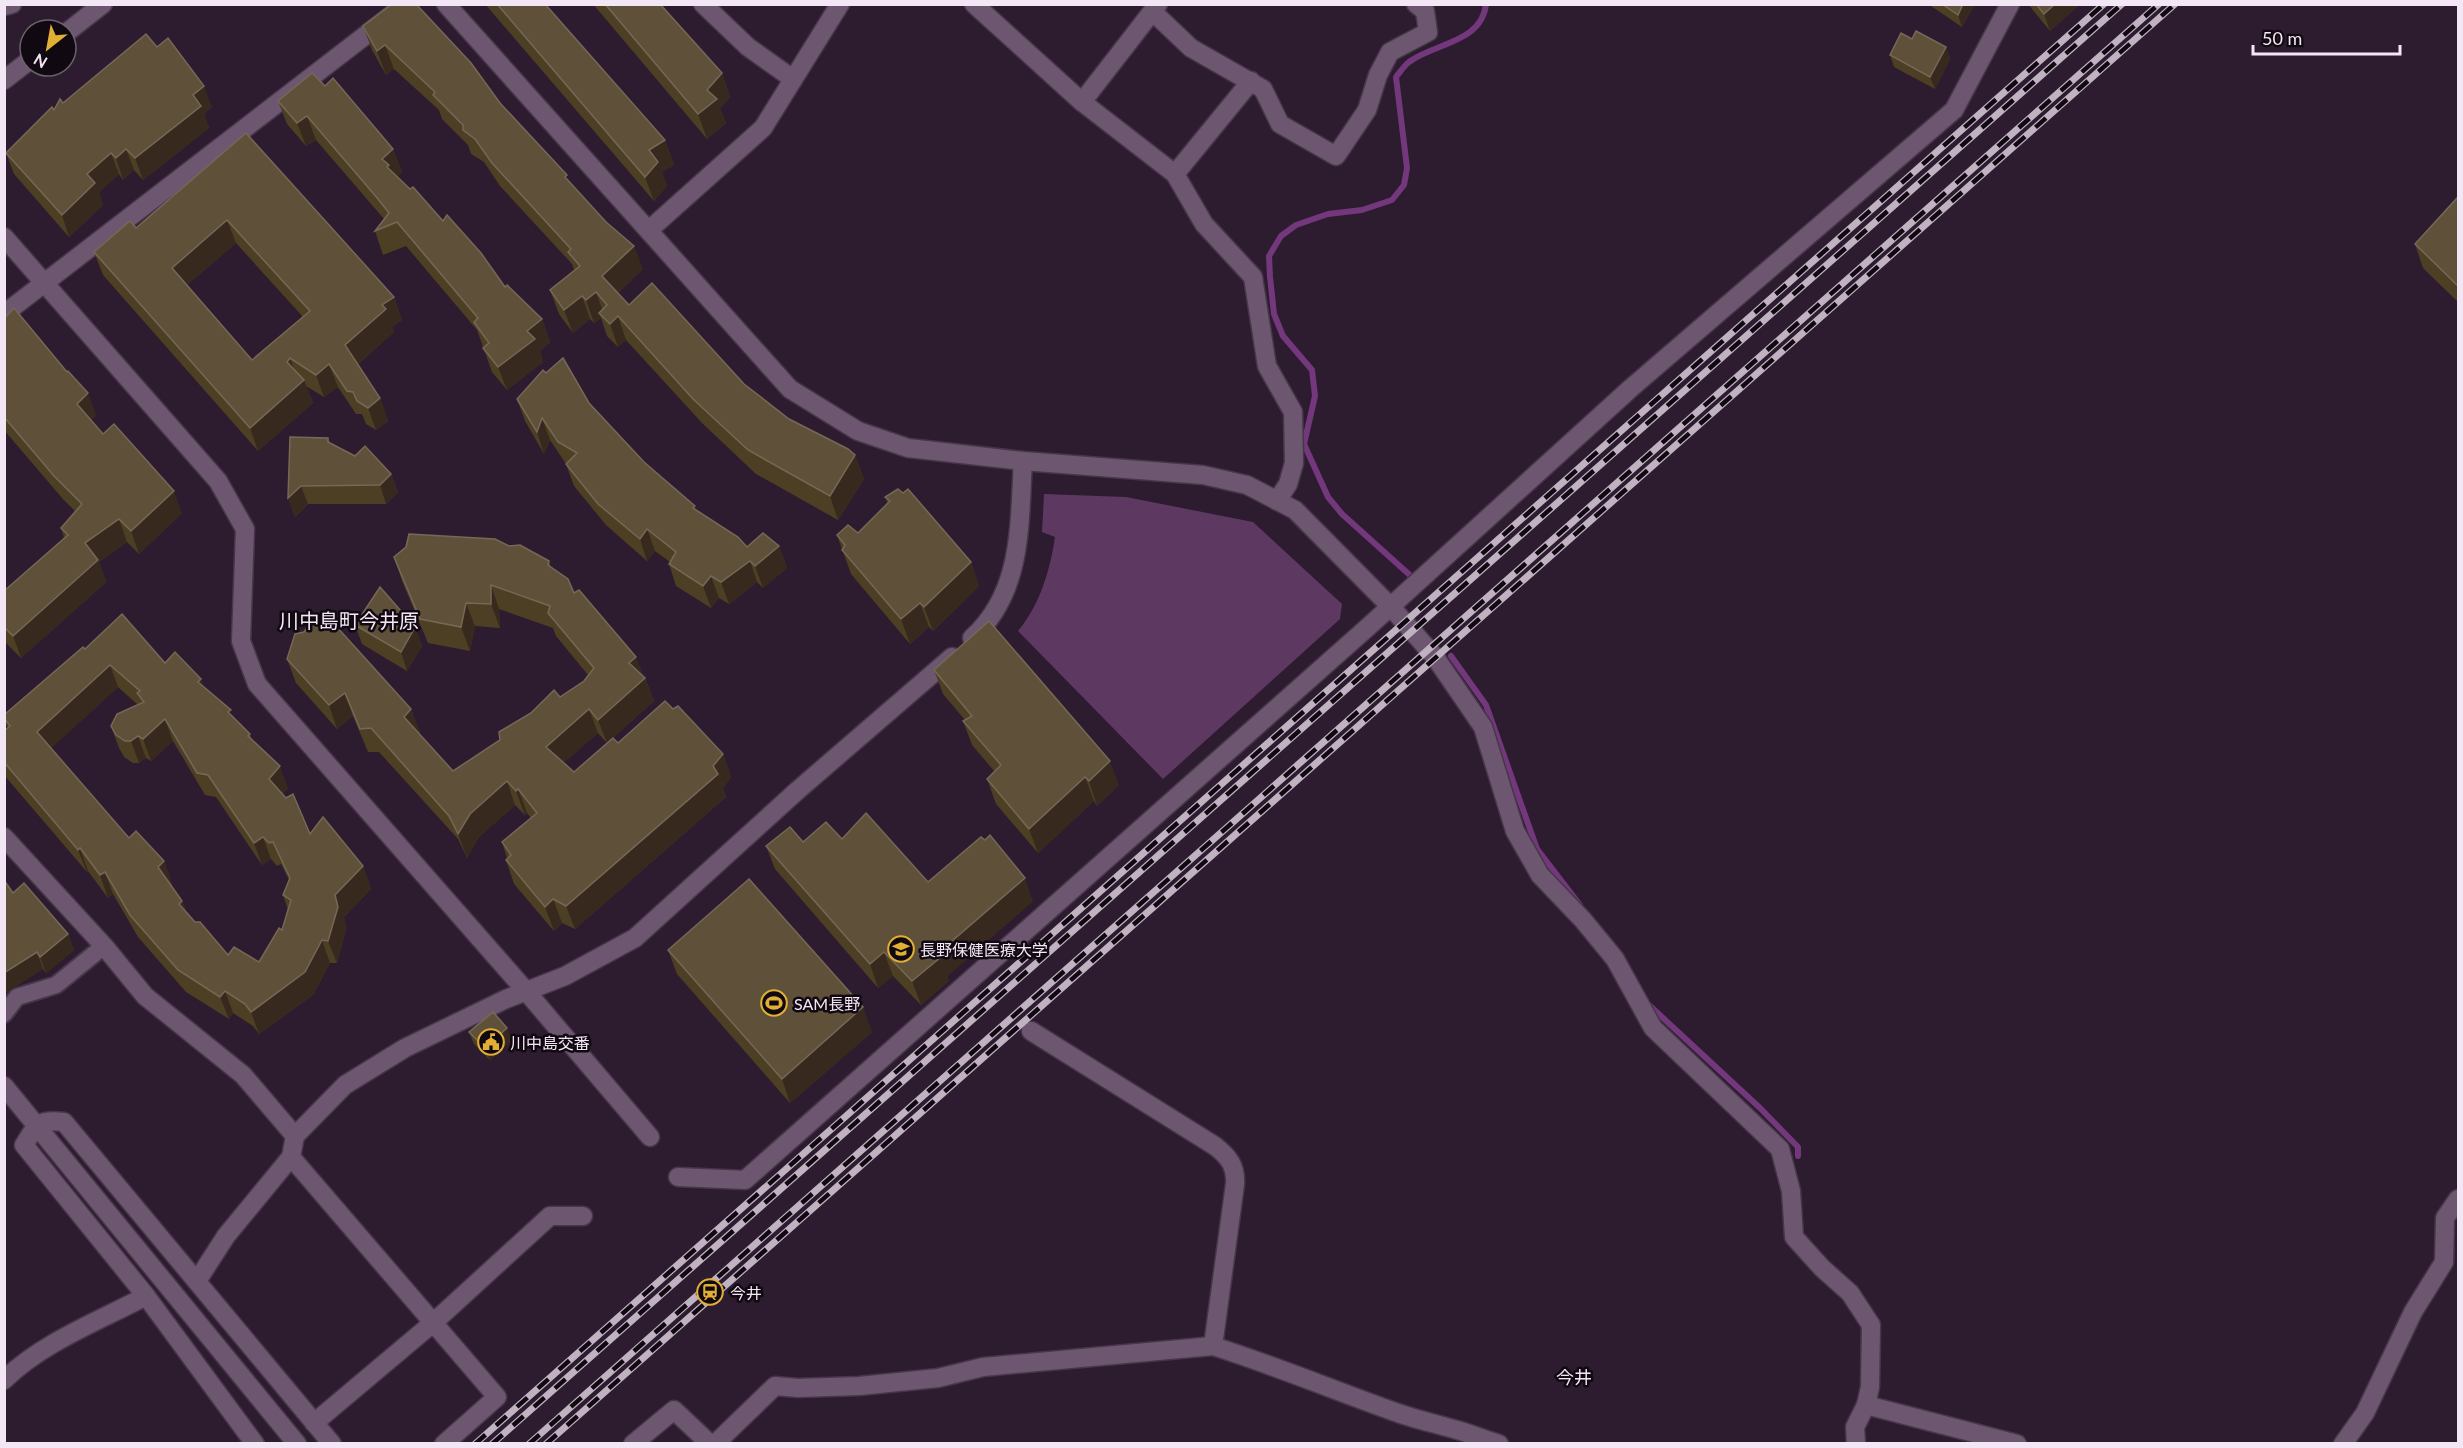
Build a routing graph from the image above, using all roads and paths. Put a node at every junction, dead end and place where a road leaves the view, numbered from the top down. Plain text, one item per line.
1 (12, 4) edge
2 (103, 4) edge
3 (406, 4) edge
4 (446, 4) edge
5 (703, 4) edge
6 (840, 4) edge
7 (975, 4) edge
8 (1416, 4) edge
9 (2010, 4) edge
10 (4, 6) edge
11 (1155, 8) edge
12 (78, 24) edge
13 (18, 69) edge
14 (793, 79) junction
15 (4, 80) edge
16 (1251, 81) junction
17 (1082, 102) junction
18 (1175, 174) junction
19 (649, 230) junction
20 (4, 237) edge
21 (45, 284) junction
22 (4, 314) edge
23 (1023, 461) junction
24 (1277, 501) junction
25 (1390, 607) junction
26 (4, 837) edge
27 (104, 946) junction
28 (526, 991) junction
29 (4, 1014) edge
30 (1031, 1031) dead end
31 (4, 1086) edge
32 (37, 1125) junction
33 (295, 1136) junction
34 (650, 1137) dead end
35 (291, 1157) junction
36 (678, 1177) dead end
37 (2458, 1199) edge
38 (583, 1216) dead end
39 (197, 1281) junction
40 (146, 1296) junction
41 (434, 1322) junction
42 (1213, 1346) junction
43 (4, 1380) edge
44 (1866, 1405) junction
45 (314, 1423) junction
46 (654, 1437) edge
47 (1480, 1441) edge
48 (255, 1443) edge
49 (297, 1443) edge
50 (332, 1443) edge
51 (444, 1443) edge
52 (633, 1443) edge
53 (710, 1443) edge
54 (716, 1443) edge
55 (1499, 1443) edge
56 (1856, 1443) edge
57 (2017, 1443) edge
58 (2343, 1443) edge

1 - 10 street
2 - 12 street
3 - 21 street
4 - 19 street
5 - 14 street
6 - 14 street
7 - 17 street
8 - 16 street
9 - 25 street
11 - 16 street
11 - 17 street
13 - 15 street
14 - 19 street
16 - 18 street
17 - 18 street
18 - 24 street
19 - 23 street
20 - 21 street
21 - 22 street
21 - 28 street
23 - 24 street
23 - 28 street
24 - 25 street
25 - 36 street
25 - 44 street
26 - 27 street
27 - 29 street
27 - 33 street
28 - 33 street
28 - 34 street
30 - 42 street
31 - 32 street
32 - 39 street
32 - 40 street
32 - 49 street
33 - 35 street
35 - 39 street
35 - 41 street
37 - 58 street
38 - 41 street
39 - 45 street
40 - 43 street
40 - 48 street
41 - 45 street
41 - 51 street
42 - 47 street
42 - 54 street
44 - 56 street
44 - 57 street
45 - 50 street
46 - 52 street
46 - 53 street
47 - 55 street

